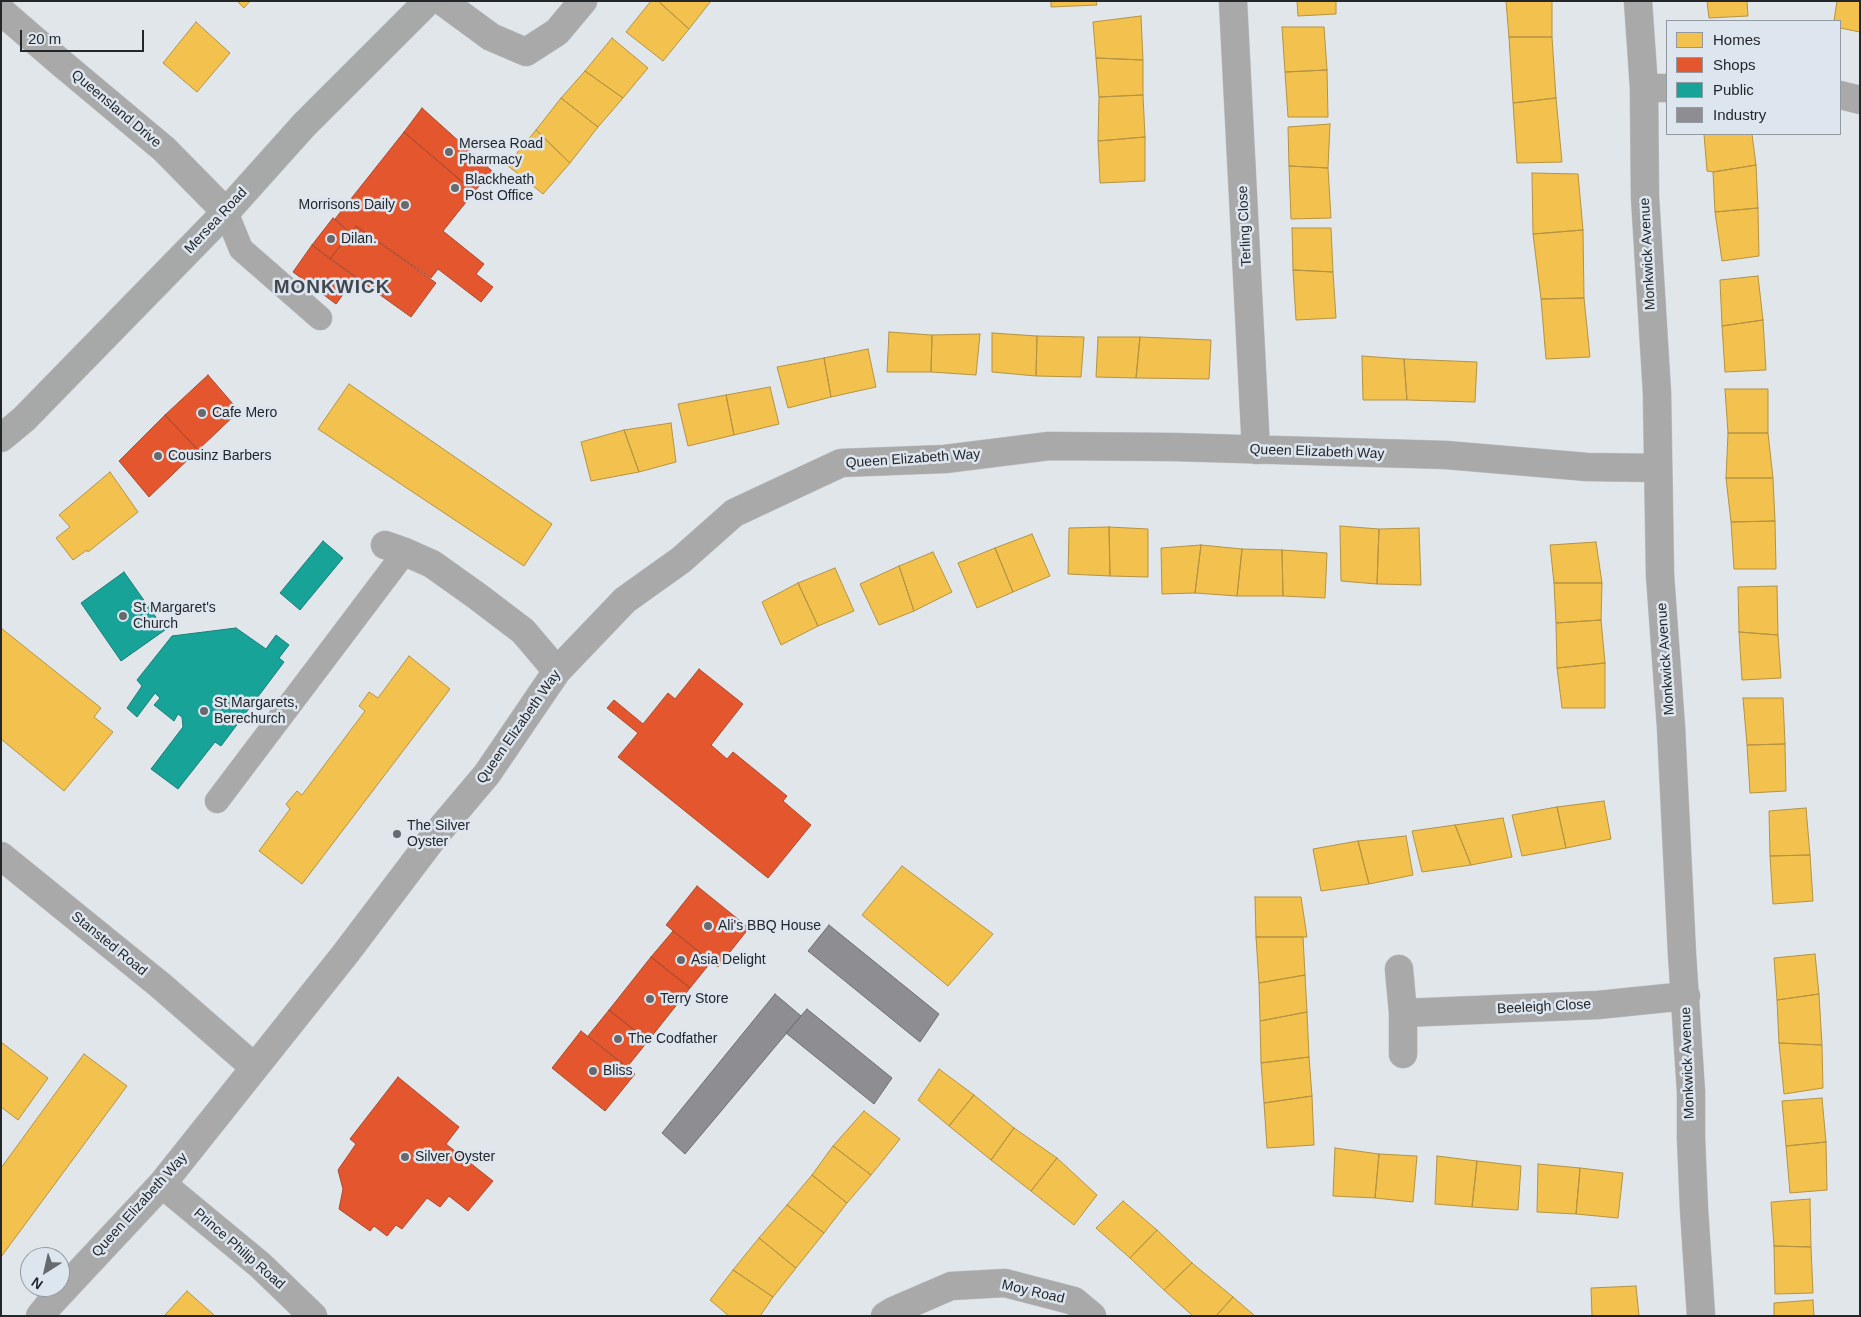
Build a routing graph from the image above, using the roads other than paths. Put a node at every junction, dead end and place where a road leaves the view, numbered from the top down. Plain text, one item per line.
1 (428, 1) edge
2 (442, 1) edge
3 (583, 1) edge
4 (1233, 1) edge
5 (1638, 1) edge
6 (1, 11) edge
7 (1656, 88) edge
8 (1841, 95) edge
9 (1860, 100) edge
10 (226, 212) junction
11 (320, 318) dead end
12 (1, 438) edge
13 (1256, 450) junction
14 (1658, 468) junction
15 (395, 548) joint
16 (557, 671) junction
17 (217, 801) dead end
18 (1, 856) edge
19 (1399, 969) dead end
20 (1686, 996) junction
21 (1403, 1013) junction
22 (1403, 1054) dead end
23 (254, 1067) junction
24 (162, 1184) junction
25 (40, 1316) edge
26 (313, 1316) edge
27 (885, 1316) edge
28 (1092, 1316) edge
29 (1702, 1316) edge

1 - 10 main road, Mersea Road
2 - 3 street
4 - 13 street, Terling Close
5 - 7 street, Monkwick Avenue
6 - 10 street, Queensland Drive
7 - 14 street, Monkwick Avenue
8 - 9 street
10 - 11 lane
10 - 12 main road, Mersea Road
13 - 14 street, Queen Elizabeth Way
13 - 16 street, Queen Elizabeth Way
14 - 20 street, Monkwick Avenue
15 - 16 street
15 - 17 lane
16 - 23 street, Queen Elizabeth Way
18 - 23 street, Stansted Road
19 - 21 street
20 - 21 street, Beeleigh Close
20 - 29 street, Monkwick Avenue
21 - 22 street
23 - 24 street, Queen Elizabeth Way
24 - 25 street, Queen Elizabeth Way
24 - 26 street, Prince Philip Road
27 - 28 street, Moy Road

